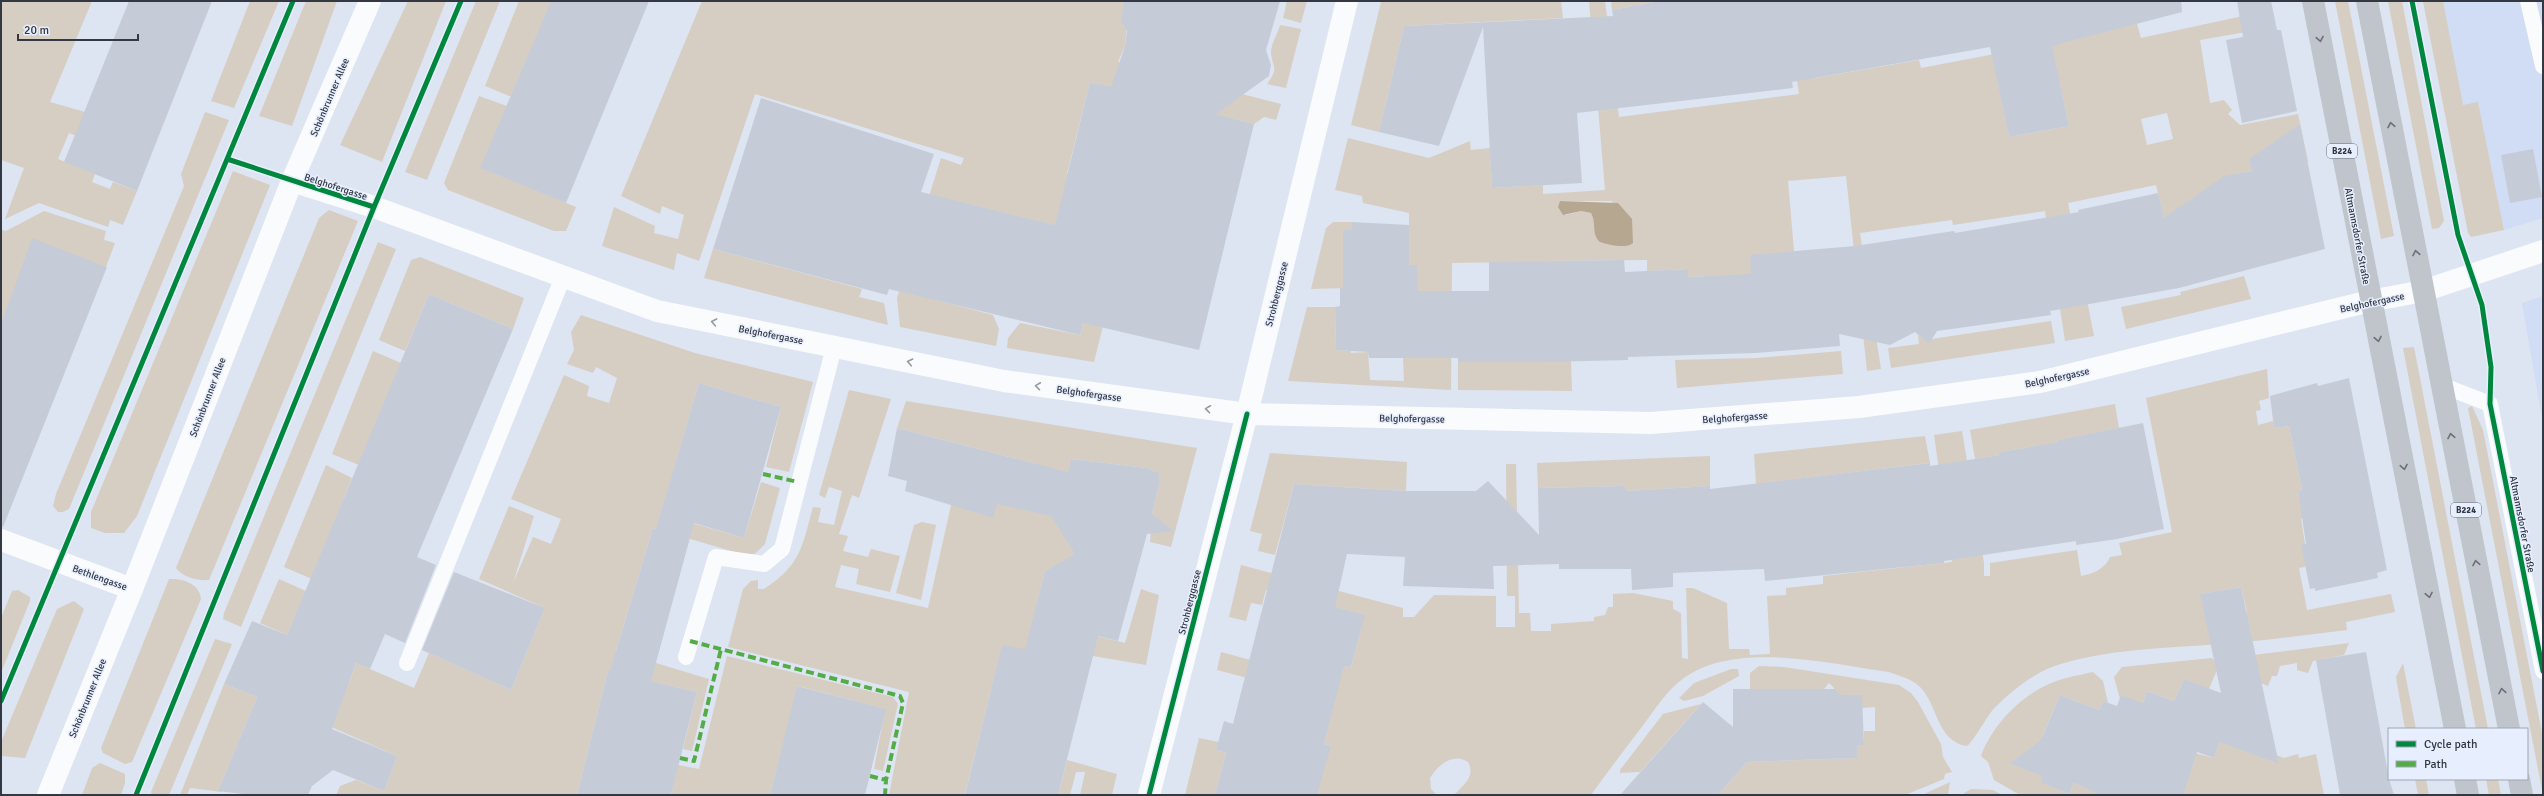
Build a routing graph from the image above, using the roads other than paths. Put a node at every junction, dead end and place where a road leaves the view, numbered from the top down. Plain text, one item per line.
1 (370, 1) edge
2 (1347, 1) edge
3 (2313, 1) edge
4 (2367, 1) edge
5 (2528, 1) edge
6 (2543, 66) edge
7 (292, 182) junction
8 (2543, 251) edge
9 (563, 277) junction
10 (2423, 291) junction
11 (2370, 301) junction
12 (834, 346) junction
13 (2441, 385) junction
14 (1247, 414) junction
15 (1, 540) edge
16 (132, 589) junction
17 (686, 657) dead end
18 (407, 663) dead end
19 (2543, 672) edge
20 (2455, 728) edge
21 (2509, 728) edge
22 (2465, 780) edge
23 (2519, 780) edge
24 (48, 795) edge
25 (1149, 795) edge
26 (2468, 795) edge
27 (2522, 795) edge

1 - 7 street, Schönbrunner Allee
2 - 14 street, Strohberggasse
3 -> 11 main road, Altmannsdorfer Straße / B224
10 -> 4 main road, B224
5 - 6 lane
7 - 9 street, Belghofergasse
7 - 16 street, Schönbrunner Allee
8 - 10 street, Belghofergasse
12 -> 9 street, Belghofergasse
9 - 18 lane
10 - 11 street, Belghofergasse
10 - 13 main road, B224
11 - 14 street, Belghofergasse
11 -> 20 main road, Altmannsdorfer Straße / B224
14 -> 12 street, Belghofergasse
12 - 17 lane
13 - 19 lane, Altmannsdorfer Straße
21 -> 13 main road, B224
14 - 25 street, Strohberggasse
15 - 16 street, Bethlengasse
16 - 24 street, Schönbrunner Allee
22 - 26 main road
23 - 27 main road

